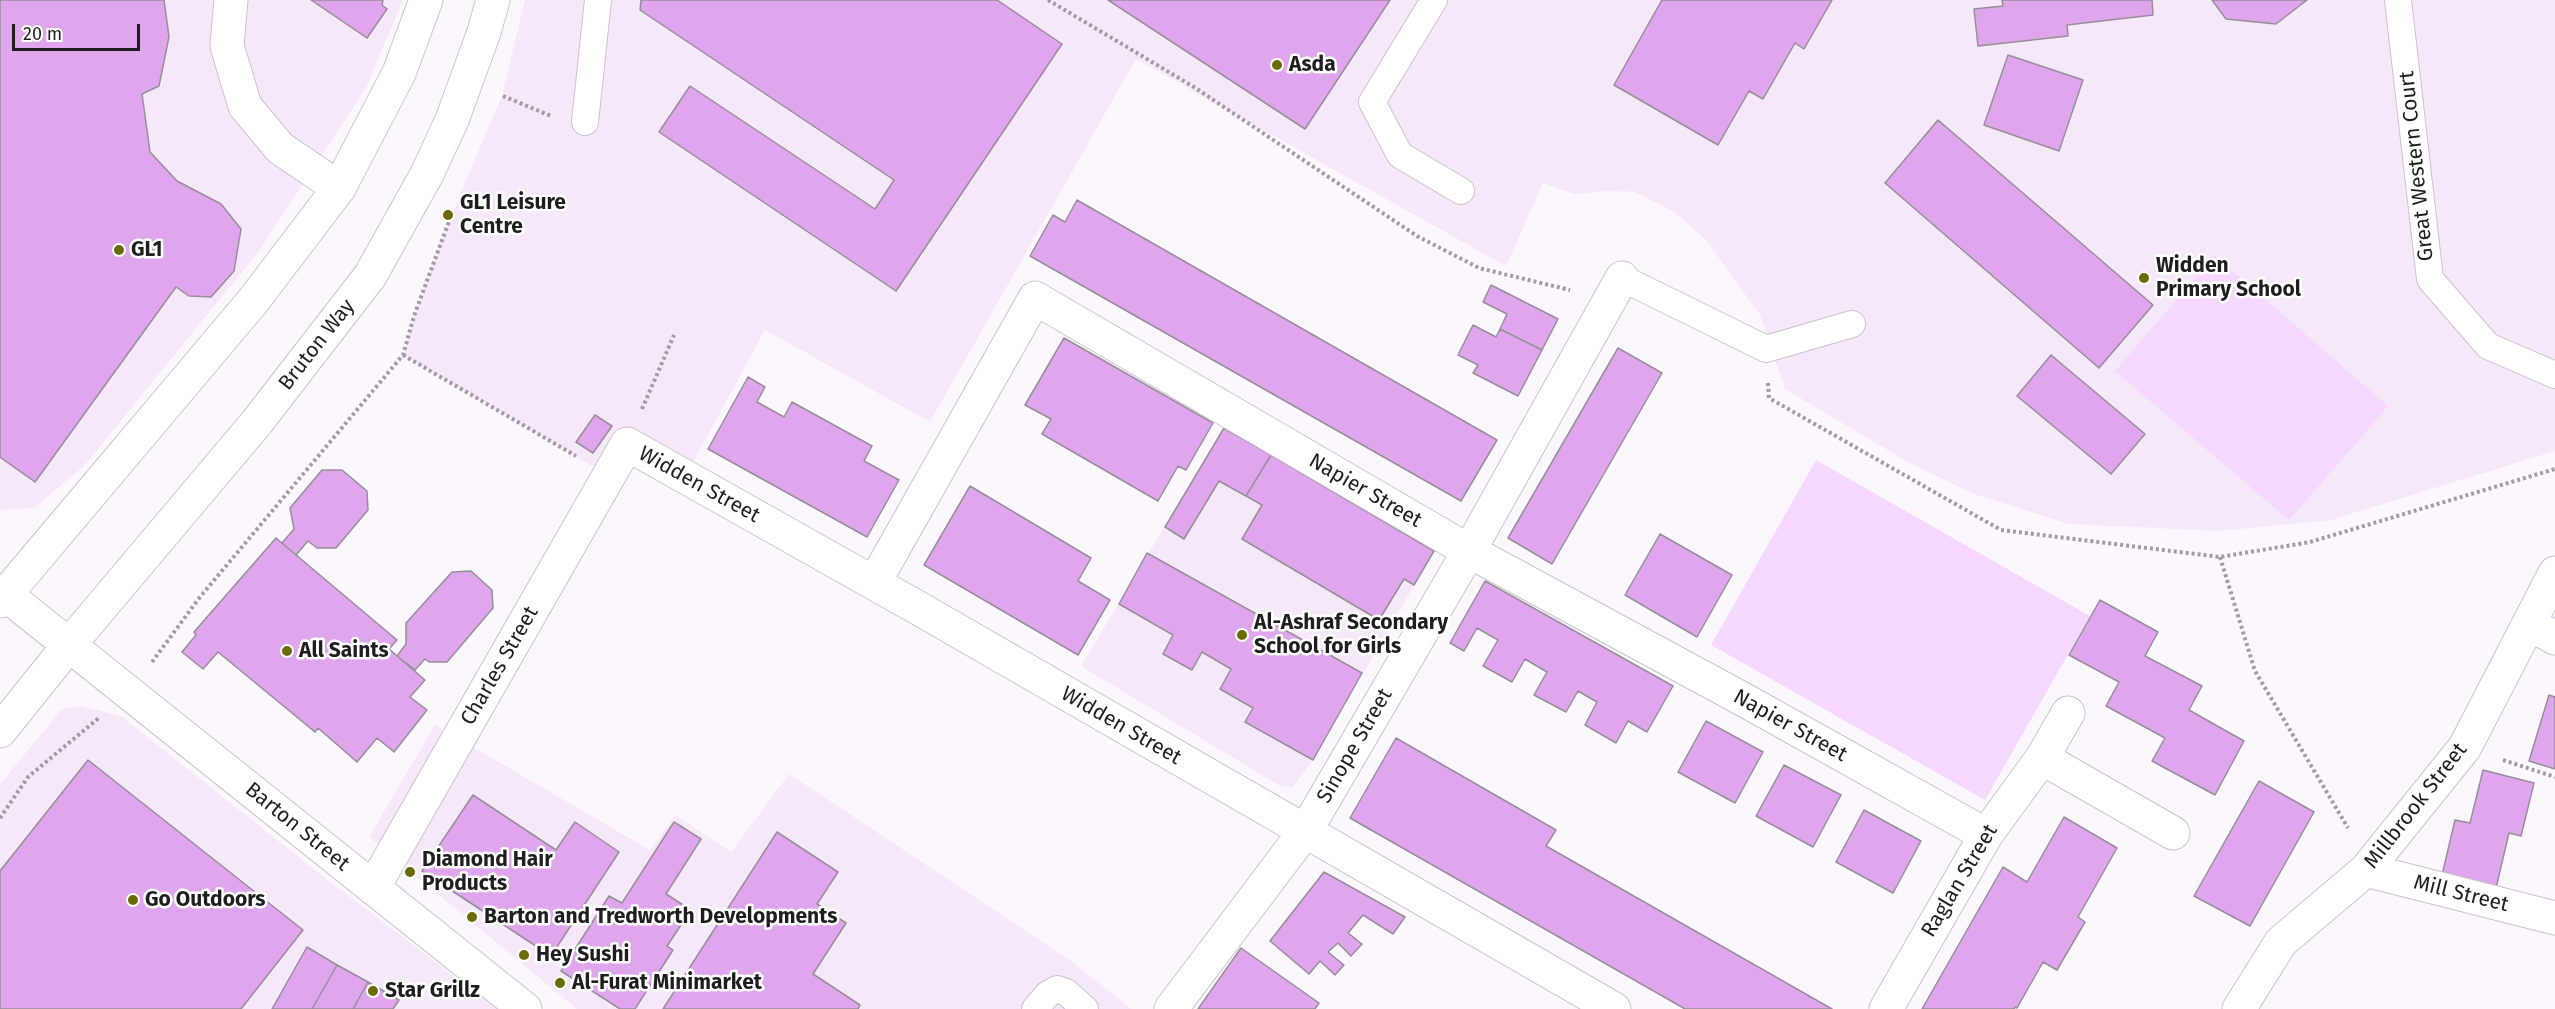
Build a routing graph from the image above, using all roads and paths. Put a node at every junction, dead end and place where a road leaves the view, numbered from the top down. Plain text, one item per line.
1 (231, 0) edge
2 (426, 0) edge
3 (493, 0) edge
4 (598, 0) edge
5 (1048, 0) edge
6 (1434, 0) edge
7 (2398, 0) edge
8 (502, 96) dead end
9 (585, 122) joint
10 (339, 188) junction
11 (1461, 191) dead end
12 (1616, 289) junction
13 (1852, 324) dead end
14 (674, 335) dead end
15 (1766, 349) junction
16 (2555, 375) edge
17 (627, 444) junction
18 (2555, 469) edge
19 (609, 476) junction
20 (1468, 551) junction
21 (2220, 557) junction
22 (2555, 573) edge
23 (874, 583) junction
24 (2, 595) edge
25 (200, 597) dead end
26 (2542, 631) edge
27 (69, 645) junction
28 (2068, 712) dead end
29 (0, 731) edge
30 (2465, 747) junction
31 (2042, 758) junction
32 (2555, 777) edge
33 (1306, 830) junction
34 (2173, 833) dead end
35 (1986, 835) junction
36 (2366, 870) junction
37 (374, 888) junction
38 (2555, 918) edge
39 (525, 1009) edge
40 (1035, 1009) edge
41 (1085, 1009) edge
42 (1171, 1009) edge
43 (1614, 1009) edge
44 (1886, 1009) edge
45 (2239, 1009) edge

1 - 10 street
2 - 10 street
3 - 27 street, Bruton Way
4 - 9 lane
5 - 12 path
6 - 11 lane
7 - 16 lane, Great Western Court
8 - 9 path
10 - 24 street
12 - 15 lane
12 - 20 street, Sinope Street
13 - 15 lane
14 - 17 path
15 - 21 path
17 - 19 street, Charles Street
17 - 23 street, Widden Street
18 - 21 path
19 - 25 path
19 - 37 street, Charles Street
20 - 23 street, Napier Street
20 - 33 street, Sinope Street
20 - 35 street, Napier Street
21 - 36 path
22 - 26 street, Millbrook Street
23 - 33 street, Widden Street
24 - 27 street, Barton Street
26 - 30 street, Millbrook Street
27 - 29 street, Bruton Way
27 - 37 street, Barton Street
28 - 31 street, Raglan Street
30 - 32 path
30 - 36 street, Millbrook Street
31 - 34 street
31 - 35 street, Raglan Street
33 - 42 street, Sinope Street
33 - 43 street, Widden Street
35 - 44 street, Raglan Street
36 - 38 street, Mill Street
36 - 45 street, Millbrook Street
37 - 39 street, Barton Street
40 - 41 lane

